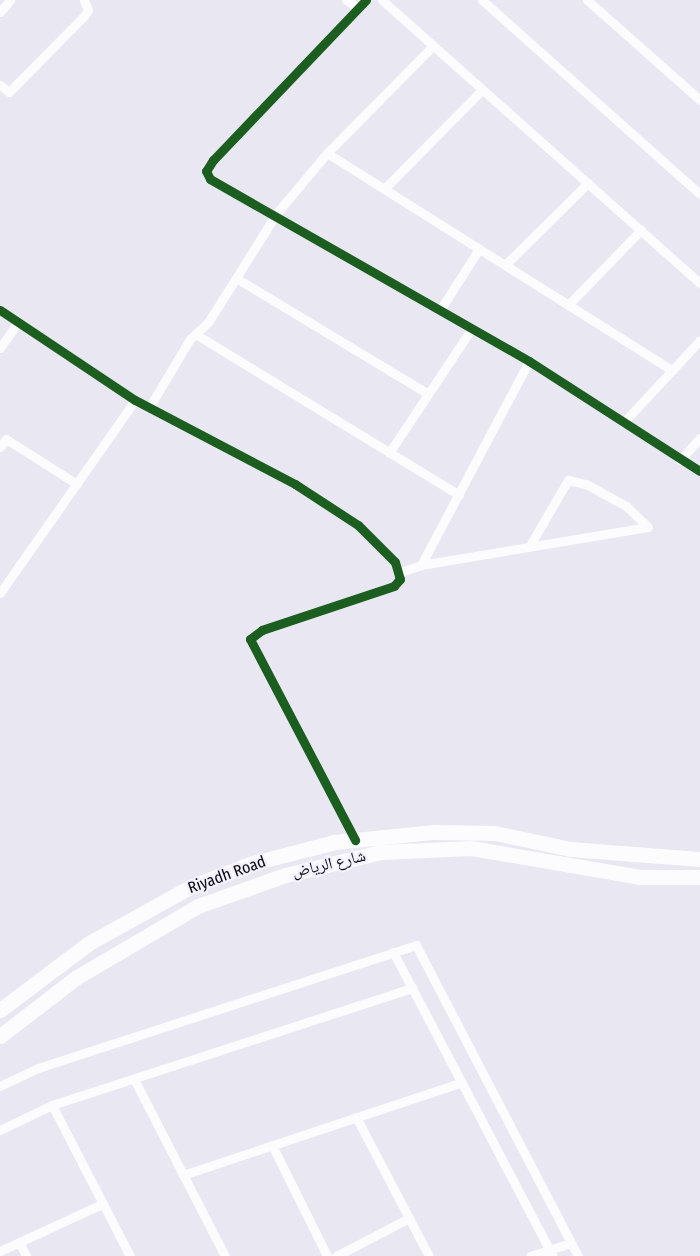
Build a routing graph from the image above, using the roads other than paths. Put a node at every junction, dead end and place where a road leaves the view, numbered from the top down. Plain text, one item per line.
1 (10, 0) edge
2 (84, 0) edge
3 (346, 0) edge
4 (366, 0) edge
5 (382, 0) edge
6 (482, 0) edge
7 (587, 0) edge
8 (359, 8) junction
9 (0, 12) edge
10 (433, 46) junction
11 (0, 85) edge
12 (482, 90) junction
13 (700, 100) edge
14 (327, 153) junction
15 (588, 183) junction
16 (384, 189) junction
17 (700, 194) edge
18 (276, 214) junction
19 (641, 230) junction
20 (479, 249) junction
21 (505, 265) junction
22 (236, 278) junction
23 (700, 283) edge
24 (568, 305) junction
25 (0, 310) edge
26 (440, 310) junction
27 (18, 322) junction
28 (472, 328) junction
29 (197, 335) junction
30 (700, 340) edge
31 (0, 348) edge
32 (529, 361) junction
33 (672, 370) junction
34 (428, 394) junction
35 (135, 400) junction
36 (150, 406) junction
37 (623, 423) junction
38 (700, 438) edge
39 (0, 447) edge
40 (389, 453) junction
41 (680, 460) junction
42 (700, 471) edge
43 (77, 483) junction
44 (459, 495) junction
45 (529, 547) junction
46 (421, 565) junction
47 (400, 572) junction
48 (0, 593) edge
49 (356, 840) junction
50 (700, 859) edge
51 (700, 877) edge
52 (393, 952) junction
53 (412, 988) junction
54 (0, 1010) edge
55 (0, 1036) edge
56 (134, 1078) junction
57 (462, 1082) junction
58 (0, 1086) edge
59 (52, 1105) junction
60 (356, 1117) junction
61 (0, 1130) edge
62 (272, 1145) junction
63 (183, 1174) junction
64 (102, 1204) junction
65 (409, 1218) junction
66 (19, 1242) junction
67 (572, 1243) junction
68 (0, 1251) edge
69 (552, 1253) edge
70 (26, 1256) edge
71 (130, 1256) edge
72 (225, 1256) edge
73 (327, 1256) edge
74 (336, 1256) edge
75 (429, 1256) edge
76 (530, 1256) edge
77 (578, 1256) edge

1 - 9 street
2 - 11 street
3 - 8 street
4 - 8 street
5 - 10 street
6 - 17 street
7 - 13 street
8 - 18 street
10 - 12 street
10 - 14 street
12 - 15 street
12 - 16 street
14 - 16 street
14 - 18 street
15 - 19 street
15 - 21 street
16 - 20 street
18 - 22 street
18 - 26 street
19 - 23 street
19 - 24 street
20 - 21 street
20 - 26 street
21 - 24 street
22 - 29 street
22 - 34 street
24 - 33 street
25 - 27 street
26 - 28 street
27 - 31 street
27 - 35 street
28 - 32 street
28 - 34 street
29 - 36 street
29 - 40 street
30 - 33 street
32 - 37 street
32 - 44 street
33 - 37 street
34 - 40 street
35 - 36 street
35 - 43 street
36 - 47 street
37 - 41 street
38 - 41 street
39 - 43 street
40 - 44 street
41 - 42 street
43 - 48 street
44 - 46 street
45 - 45 street
45 - 46 street
46 - 47 street
47 - 49 street
49 - 50 main road, Riyadh Road
49 - 54 main road, Riyadh Road
51 - 55 main road, شارع الرياض
52 - 53 street
52 - 58 street
52 - 67 street
53 - 56 street
53 - 57 street
56 - 59 street
56 - 63 street
57 - 60 street
57 - 69 street
59 - 61 street
59 - 64 street
60 - 62 street
60 - 65 street
62 - 63 street
62 - 73 street
63 - 72 street
64 - 66 street
64 - 71 street
65 - 74 street
65 - 75 street
66 - 68 street
66 - 70 street
67 - 69 street
67 - 77 street
69 - 76 street

